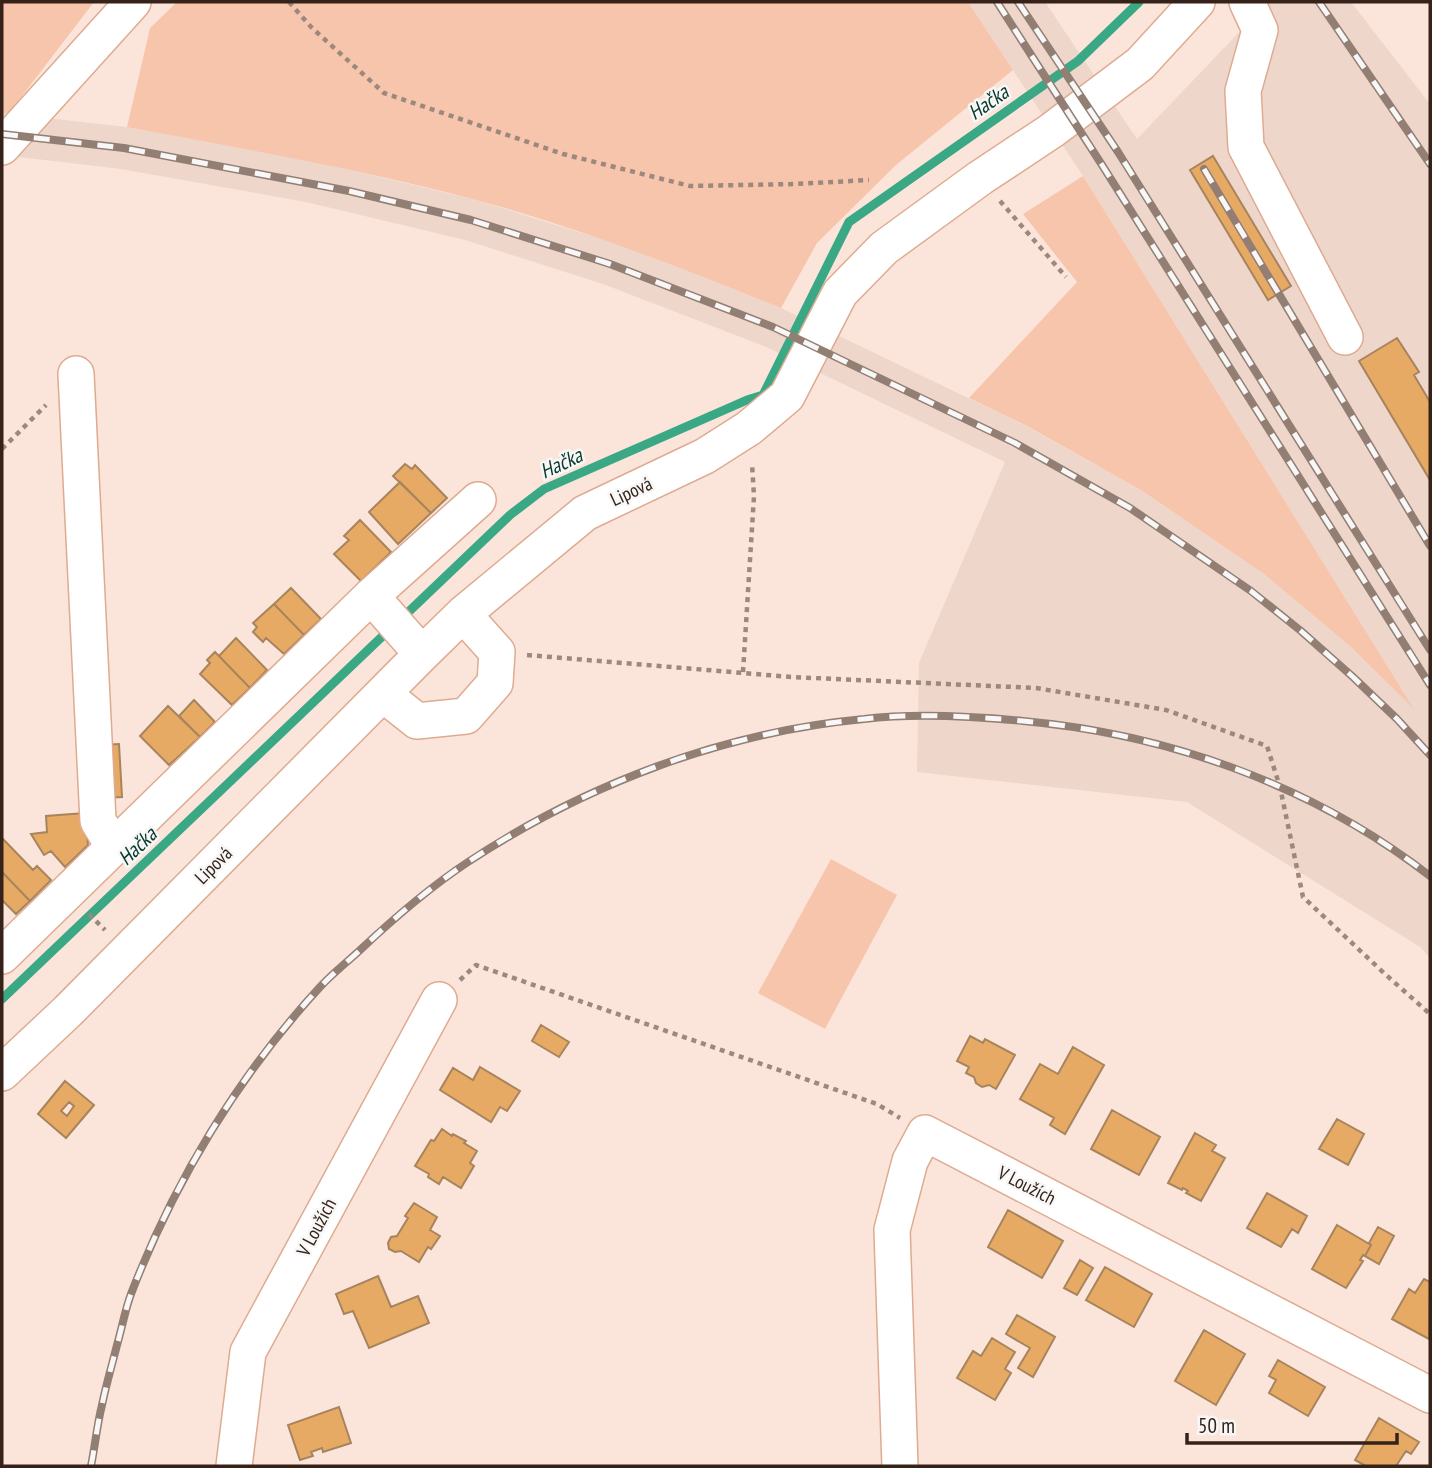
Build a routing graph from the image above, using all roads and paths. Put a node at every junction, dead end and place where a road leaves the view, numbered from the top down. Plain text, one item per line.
1 (133, 2) edge
2 (289, 2) edge
3 (1197, 2) edge
4 (1247, 2) edge
5 (2, 147) edge
6 (980, 178) junction
7 (869, 180) dead end
8 (1066, 277) dead end
9 (1345, 337) dead end
10 (76, 374) joint
11 (749, 428) junction
12 (2, 449) edge
13 (478, 500) dead end
14 (371, 596) junction
15 (463, 614) junction
16 (497, 652) junction
17 (422, 654) junction
18 (743, 672) junction
19 (383, 694) junction
20 (114, 847) junction
21 (66, 892) junction
22 (127, 951) junction
23 (2, 956) edge
24 (439, 1000) joint
25 (1430, 1014) edge
26 (2, 1073) edge
27 (925, 1133) junction
28 (1430, 1395) edge
29 (234, 1466) edge
30 (900, 1466) edge

1 - 5 street
2 - 7 path
3 - 6 street
4 - 9 street
6 - 8 path
6 - 11 street, Lipová
10 - 12 path
10 - 20 street
11 - 15 street, Lipová
11 - 18 path
13 - 14 street
14 - 17 street
14 - 20 street
15 - 16 street
15 - 17 street, Lipová
16 - 18 path
16 - 19 street
17 - 19 street, Lipová
18 - 25 path
19 - 22 street, Lipová
20 - 21 street
21 - 22 path
21 - 23 street
22 - 26 street, Lipová
24 - 27 path
24 - 29 street, V Loužích
27 - 28 street, V Loužích
27 - 30 street

